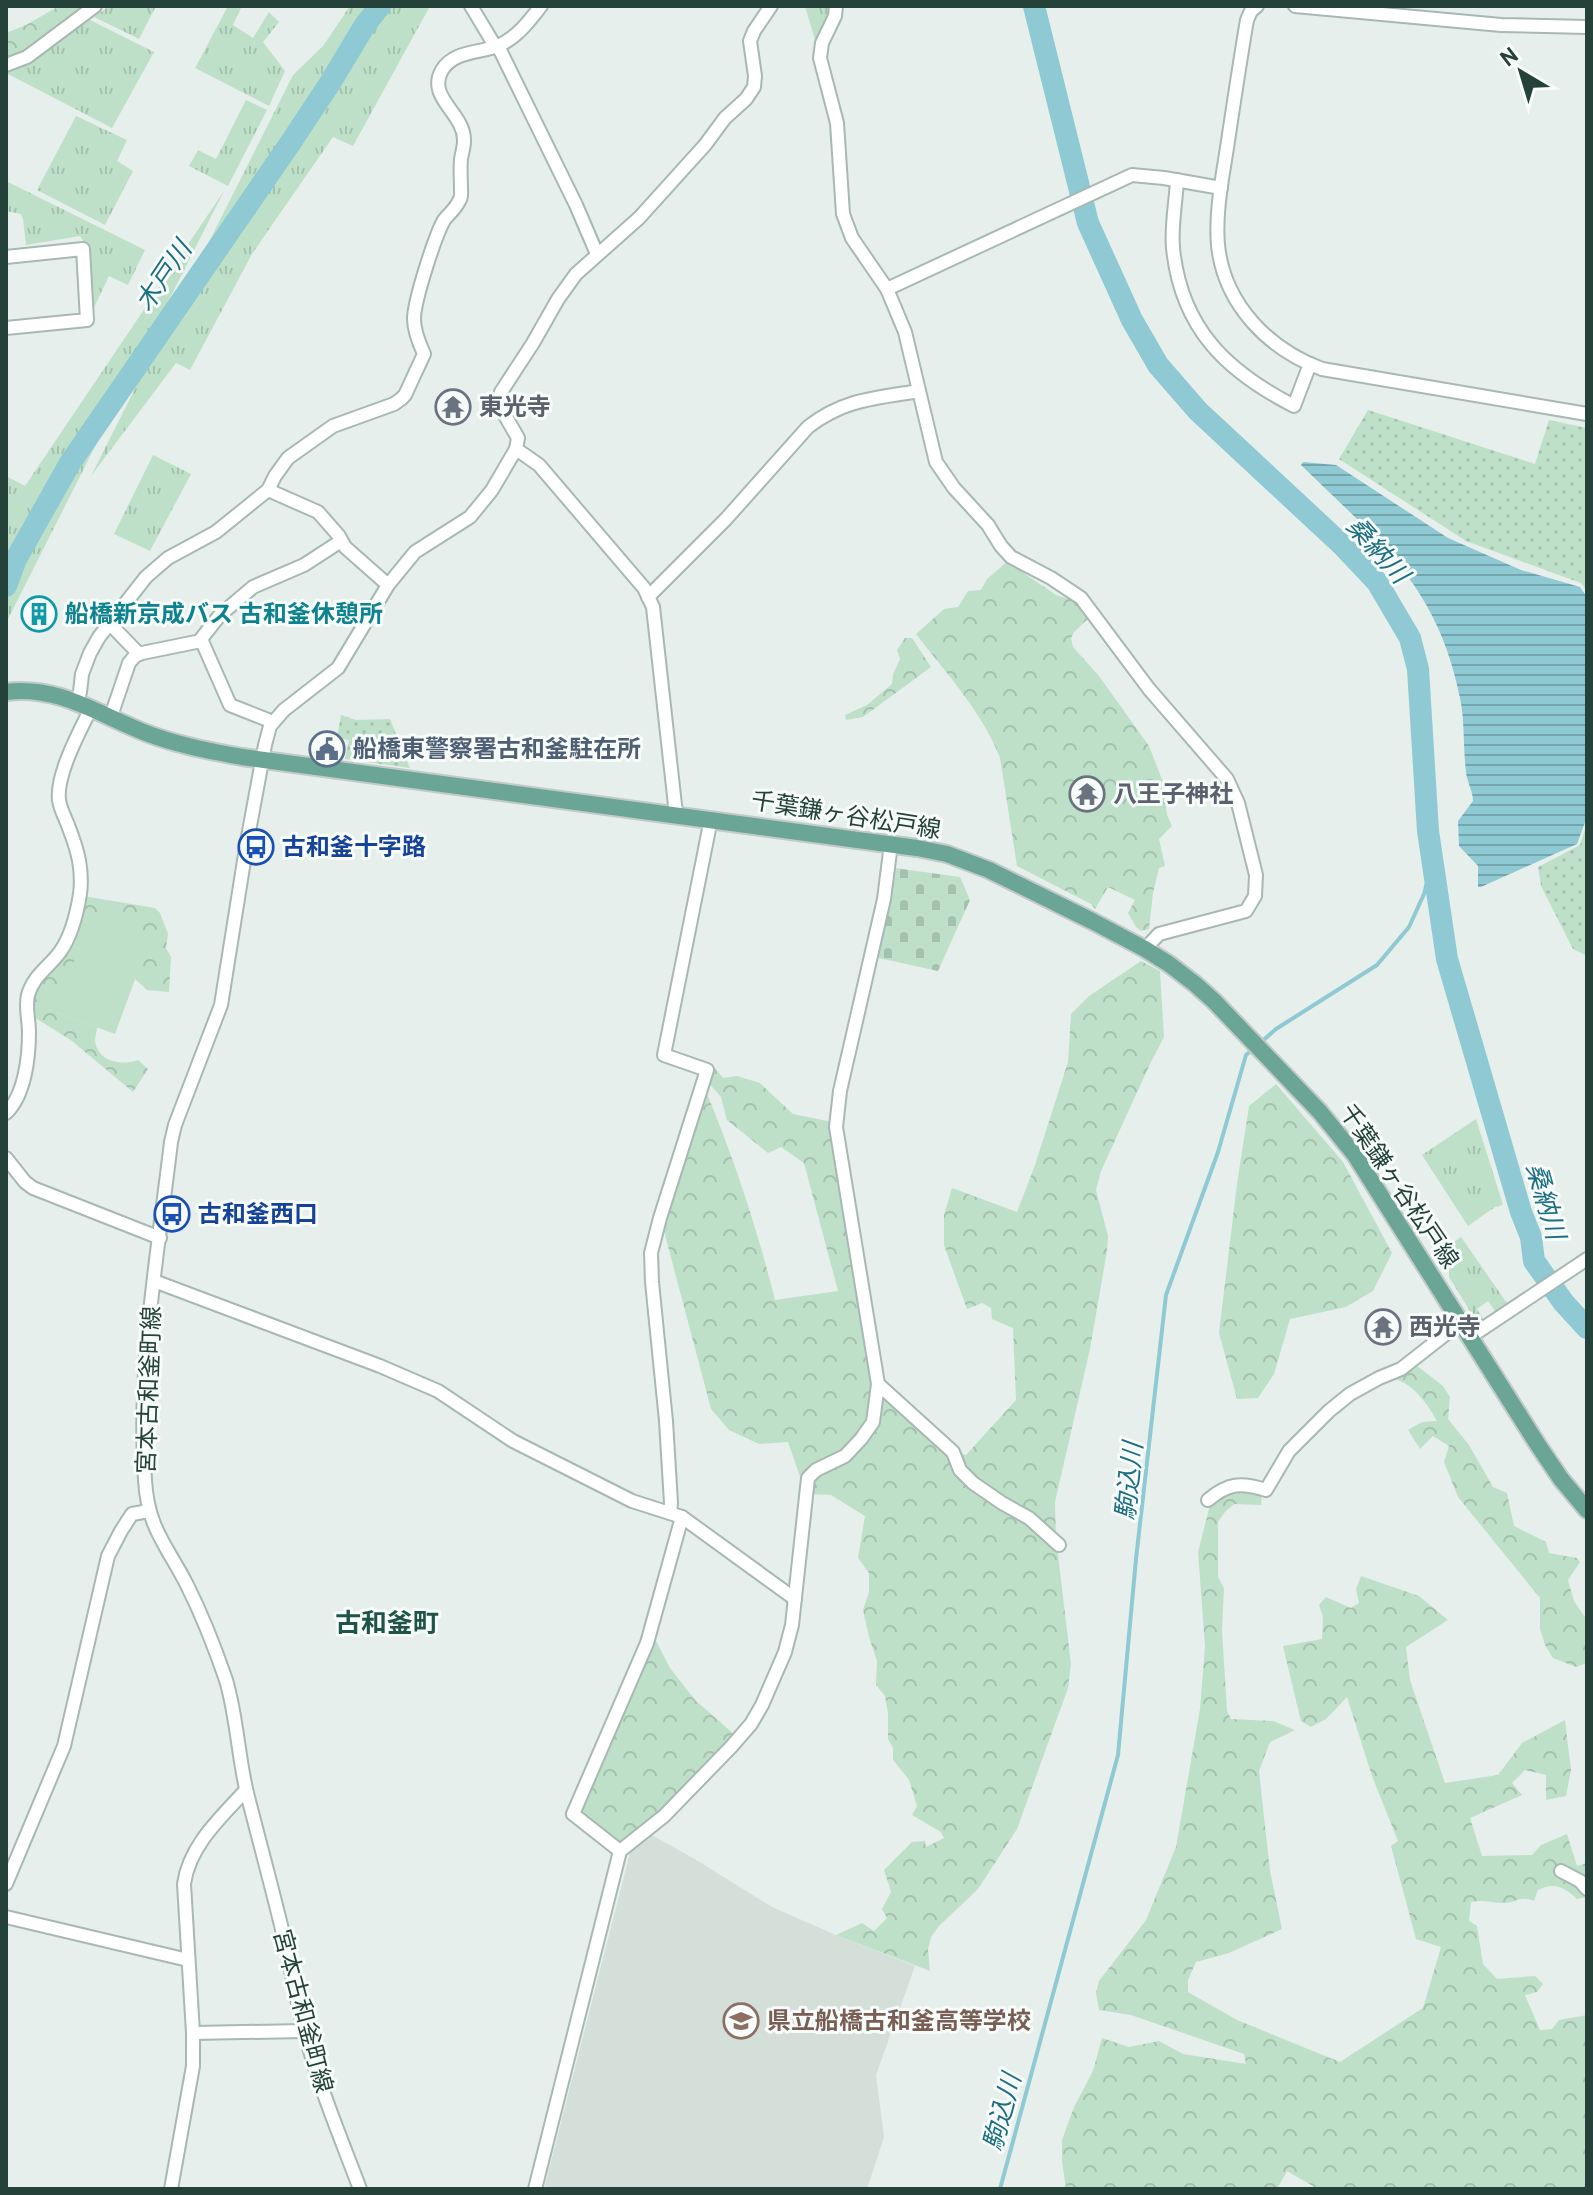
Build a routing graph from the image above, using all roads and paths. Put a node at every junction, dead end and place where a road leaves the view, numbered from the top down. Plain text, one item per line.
1 (95, 6) edge
2 (471, 6) edge
3 (541, 6) edge
4 (771, 6) edge
5 (836, 6) edge
6 (1257, 6) edge
7 (1295, 6) edge
8 (1587, 27) edge
9 (497, 46) junction
10 (6, 65) edge
11 (1177, 180) junction
12 (1221, 188) junction
13 (597, 254) junction
14 (6, 257) edge
15 (887, 289) junction
16 (6, 328) edge
17 (1310, 364) junction
18 (919, 391) junction
19 (1587, 414) edge
20 (516, 449) junction
21 (268, 490) junction
22 (341, 541) junction
23 (388, 585) junction
24 (648, 597) junction
25 (110, 624) junction
26 (201, 641) junction
27 (139, 654) junction
28 (6, 692) edge
29 (84, 705) junction
30 (110, 719) junction
31 (273, 722) junction
32 (262, 759) junction
33 (676, 814) junction
34 (711, 819) junction
35 (891, 844) junction
36 (1145, 949) junction
37 (6, 1113) edge
38 (6, 1158) edge
39 (160, 1238) junction
40 (1587, 1259) edge
41 (154, 1281) junction
42 (1461, 1322) junction
43 (1470, 1337) junction
44 (878, 1384) junction
45 (1208, 1500) dead end
46 (1587, 1510) edge
47 (149, 1511) junction
48 (676, 1515) junction
49 (1059, 1545) dead end
50 (795, 1599) junction
51 (246, 1790) junction
52 (620, 1851) junction
53 (1561, 1871) dead end
54 (6, 1884) edge
55 (1587, 1889) edge
56 (6, 1917) edge
57 (188, 1960) junction
58 (304, 2031) junction
59 (193, 2033) junction
60 (171, 2189) edge
61 (360, 2189) edge
62 (535, 2189) edge

1 - 10 street
2 - 9 street
3 - 9 street
4 - 13 street
5 - 15 street
6 - 12 street
7 - 8 street
9 - 13 street
9 - 21 street
11 - 12 street
11 - 15 street
11 - 17 street
12 - 17 street
13 - 20 street
14 - 16 street
15 - 18 street
17 - 19 street
18 - 24 street
18 - 36 street
20 - 23 street
20 - 24 street
21 - 22 street
21 - 25 street
22 - 23 street
22 - 26 street
23 - 31 street
24 - 33 street
25 - 27 street
25 - 29 street
26 - 27 street
26 - 31 street
27 - 30 street
28 - 29 main road, 千葉鎌ヶ谷松戸線
29 - 30 main road, 千葉鎌ヶ谷松戸線
29 - 37 street
30 - 32 main road, 千葉鎌ヶ谷松戸線
31 - 32 street, 宮本古和釜町線
32 - 33 main road, 千葉鎌ヶ谷松戸線
32 - 39 street, 宮本古和釜町線
33 - 34 main road, 千葉鎌ヶ谷松戸線
34 - 35 main road, 千葉鎌ヶ谷松戸線
34 - 48 street
35 - 36 main road, 千葉鎌ヶ谷松戸線
35 - 44 street
36 - 42 main road, 千葉鎌ヶ谷松戸線
38 - 39 street
39 - 41 street, 宮本古和釜町線
40 - 43 street
41 - 47 street, 宮本古和釜町線
41 - 48 street
42 - 43 main road, 千葉鎌ヶ谷松戸線
42 - 45 street
43 - 46 main road, 千葉鎌ヶ谷松戸線
44 - 49 street
44 - 50 street
47 - 51 street, 宮本古和釜町線
47 - 54 street
48 - 50 street
48 - 52 street
50 - 52 street
51 - 57 street
51 - 58 street, 宮本古和釜町線
52 - 62 street
53 - 55 street
56 - 57 street
57 - 59 street
58 - 59 street
58 - 61 street, 宮本古和釜町線
59 - 60 street

